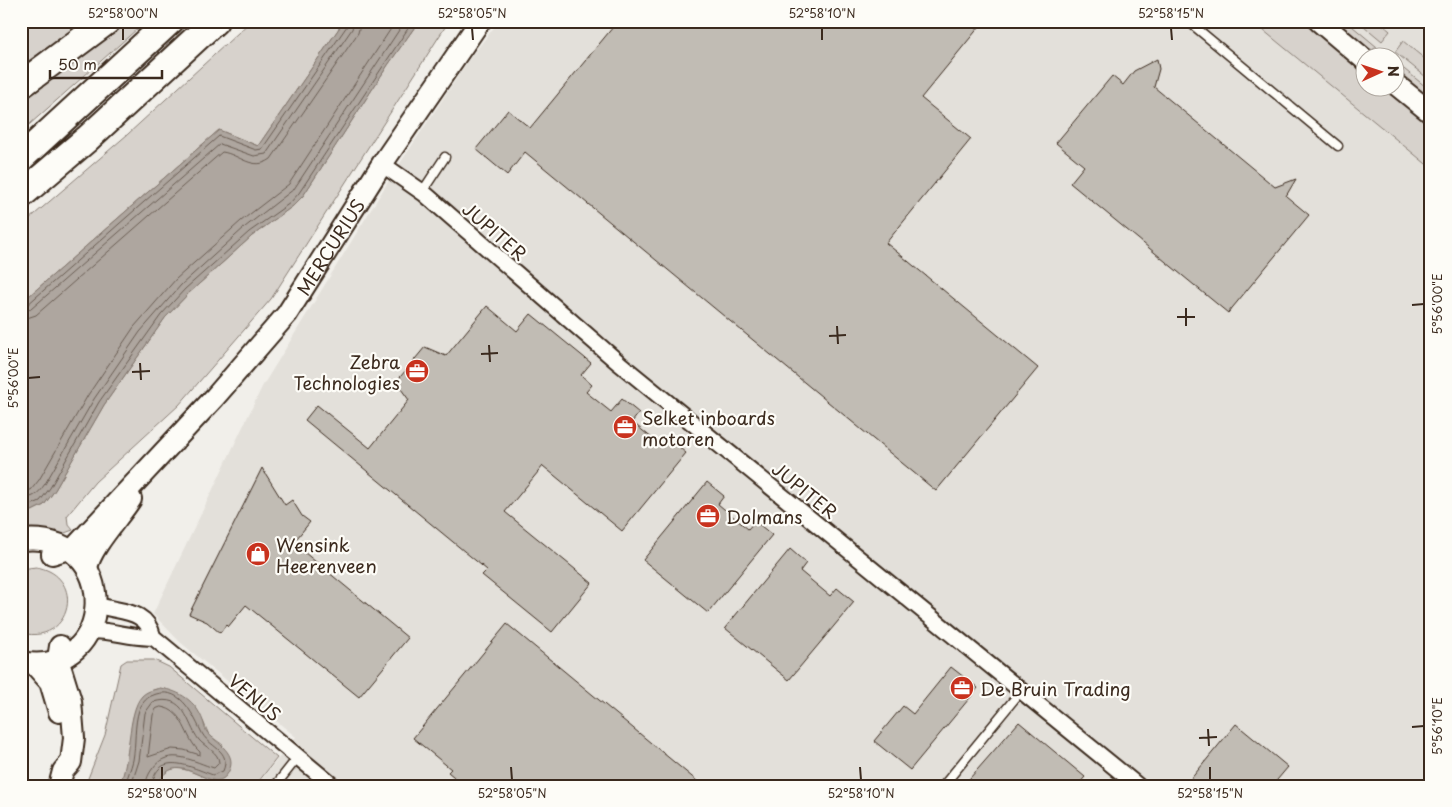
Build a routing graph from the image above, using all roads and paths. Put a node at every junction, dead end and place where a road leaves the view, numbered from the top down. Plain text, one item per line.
1 (107, 21) edge
2 (170, 21) edge
3 (215, 21) edge
4 (480, 21) edge
5 (1188, 21) edge
6 (1319, 21) edge
7 (1354, 51) edge
8 (21, 85) edge
9 (1404, 92) edge
10 (1431, 113) edge
11 (1338, 146) dead end
12 (444, 156) dead end
13 (21, 158) edge
14 (382, 164) junction
15 (422, 192) junction
16 (21, 195) edge
17 (160, 456) junction
18 (21, 540) edge
19 (21, 552) edge
20 (60, 552) junction
21 (87, 568) junction
22 (91, 603) junction
23 (90, 631) junction
24 (153, 637) junction
25 (59, 652) junction
26 (26, 659) edge
27 (1021, 691) junction
28 (298, 757) junction
29 (61, 778) edge
30 (275, 786) edge
31 (333, 786) edge
32 (943, 786) edge
33 (1138, 786) edge

1 - 8 highway
2 - 13 highway
3 - 16 highway
4 - 14 main road, MERCURIUS
5 - 11 lane
6 - 7 main road
9 - 10 main road
12 - 15 lane
14 - 15 street, JUPITER
14 - 17 main road, MERCURIUS
15 - 27 street, JUPITER
17 - 20 main road, MERCURIUS
17 - 21 main road, MERCURIUS
18 - 20 main road
19 - 20 main road
20 - 21 main road
20 - 22 main road
21 - 22 main road
22 - 23 main road
22 - 24 street, VENUS
22 - 25 main road
23 - 24 street
23 - 25 main road
24 - 28 street, VENUS
25 - 26 main road
25 - 29 main road
26 - 29 main road
27 - 32 lane
27 - 33 street, JUPITER
28 - 30 lane
28 - 31 street, VENUS

